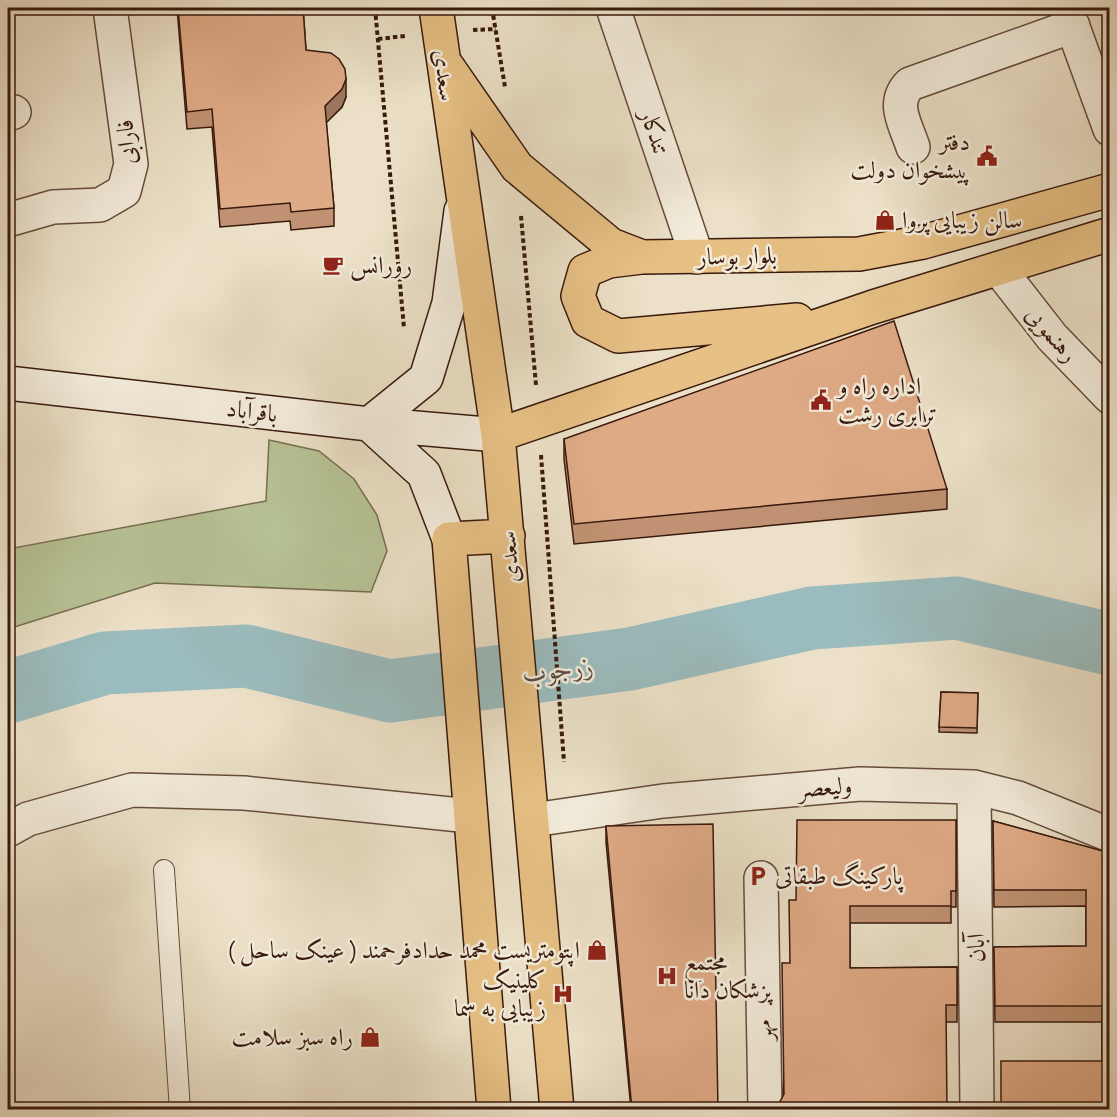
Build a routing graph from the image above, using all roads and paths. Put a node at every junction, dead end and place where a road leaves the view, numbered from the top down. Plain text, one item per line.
1 (110, 8) edge
2 (375, 8) edge
3 (436, 8) edge
4 (492, 8) edge
5 (613, 8) edge
6 (1069, 17) edge
7 (444, 60) junction
8 (506, 98) dead end
9 (1110, 129) edge
10 (913, 147) dead end
11 (517, 167) junction
12 (1110, 190) edge
13 (462, 201) junction
14 (8, 220) edge
15 (1110, 234) edge
16 (642, 257) junction
17 (697, 257) junction
18 (999, 268) junction
19 (873, 307) junction
20 (404, 333) dead end
21 (8, 383) edge
22 (1110, 397) edge
23 (539, 421) junction
24 (369, 424) junction
25 (498, 435) junction
26 (508, 536) junction
27 (449, 539) junction
28 (562, 735) dead end
29 (974, 787) junction
30 (469, 802) junction
31 (533, 820) junction
32 (8, 830) edge
33 (1110, 835) edge
34 (164, 870) dead end
35 (761, 878) dead end
36 (180, 1110) edge
37 (494, 1110) edge
38 (557, 1110) edge
39 (765, 1110) edge
40 (977, 1110) edge

1 - 14 street, فارابی
2 - 20 path
3 - 7 main road, سعدی
4 - 8 path
5 - 17 street, تندکار
6 - 9 street
6 - 10 street
7 - 11 main road, بلوار بوسار
7 - 13 main road, سعدی
11 - 16 main road, بلوار بوسار
11 - 23 path
12 - 17 main road, بلوار بوسار
13 - 24 street
13 - 25 main road, سعدی
15 - 18 main road
16 - 17 main road, بلوار بوسار
16 - 19 main road
18 - 19 main road
18 - 22 street, رهنمویی
19 - 23 main road
21 - 24 street, باقرآباد
23 - 25 main road
23 - 28 path
24 - 25 street, باقرآباد
24 - 27 street
25 - 26 main road, سعدی
26 - 27 main road
26 - 31 main road, سعدی
27 - 30 main road
29 - 31 street, ولیعصر
29 - 33 street, ولیعصر
29 - 40 street, آبان
30 - 32 street
30 - 37 main road
31 - 38 main road, سعدی
34 - 36 lane
35 - 39 street, مهر

